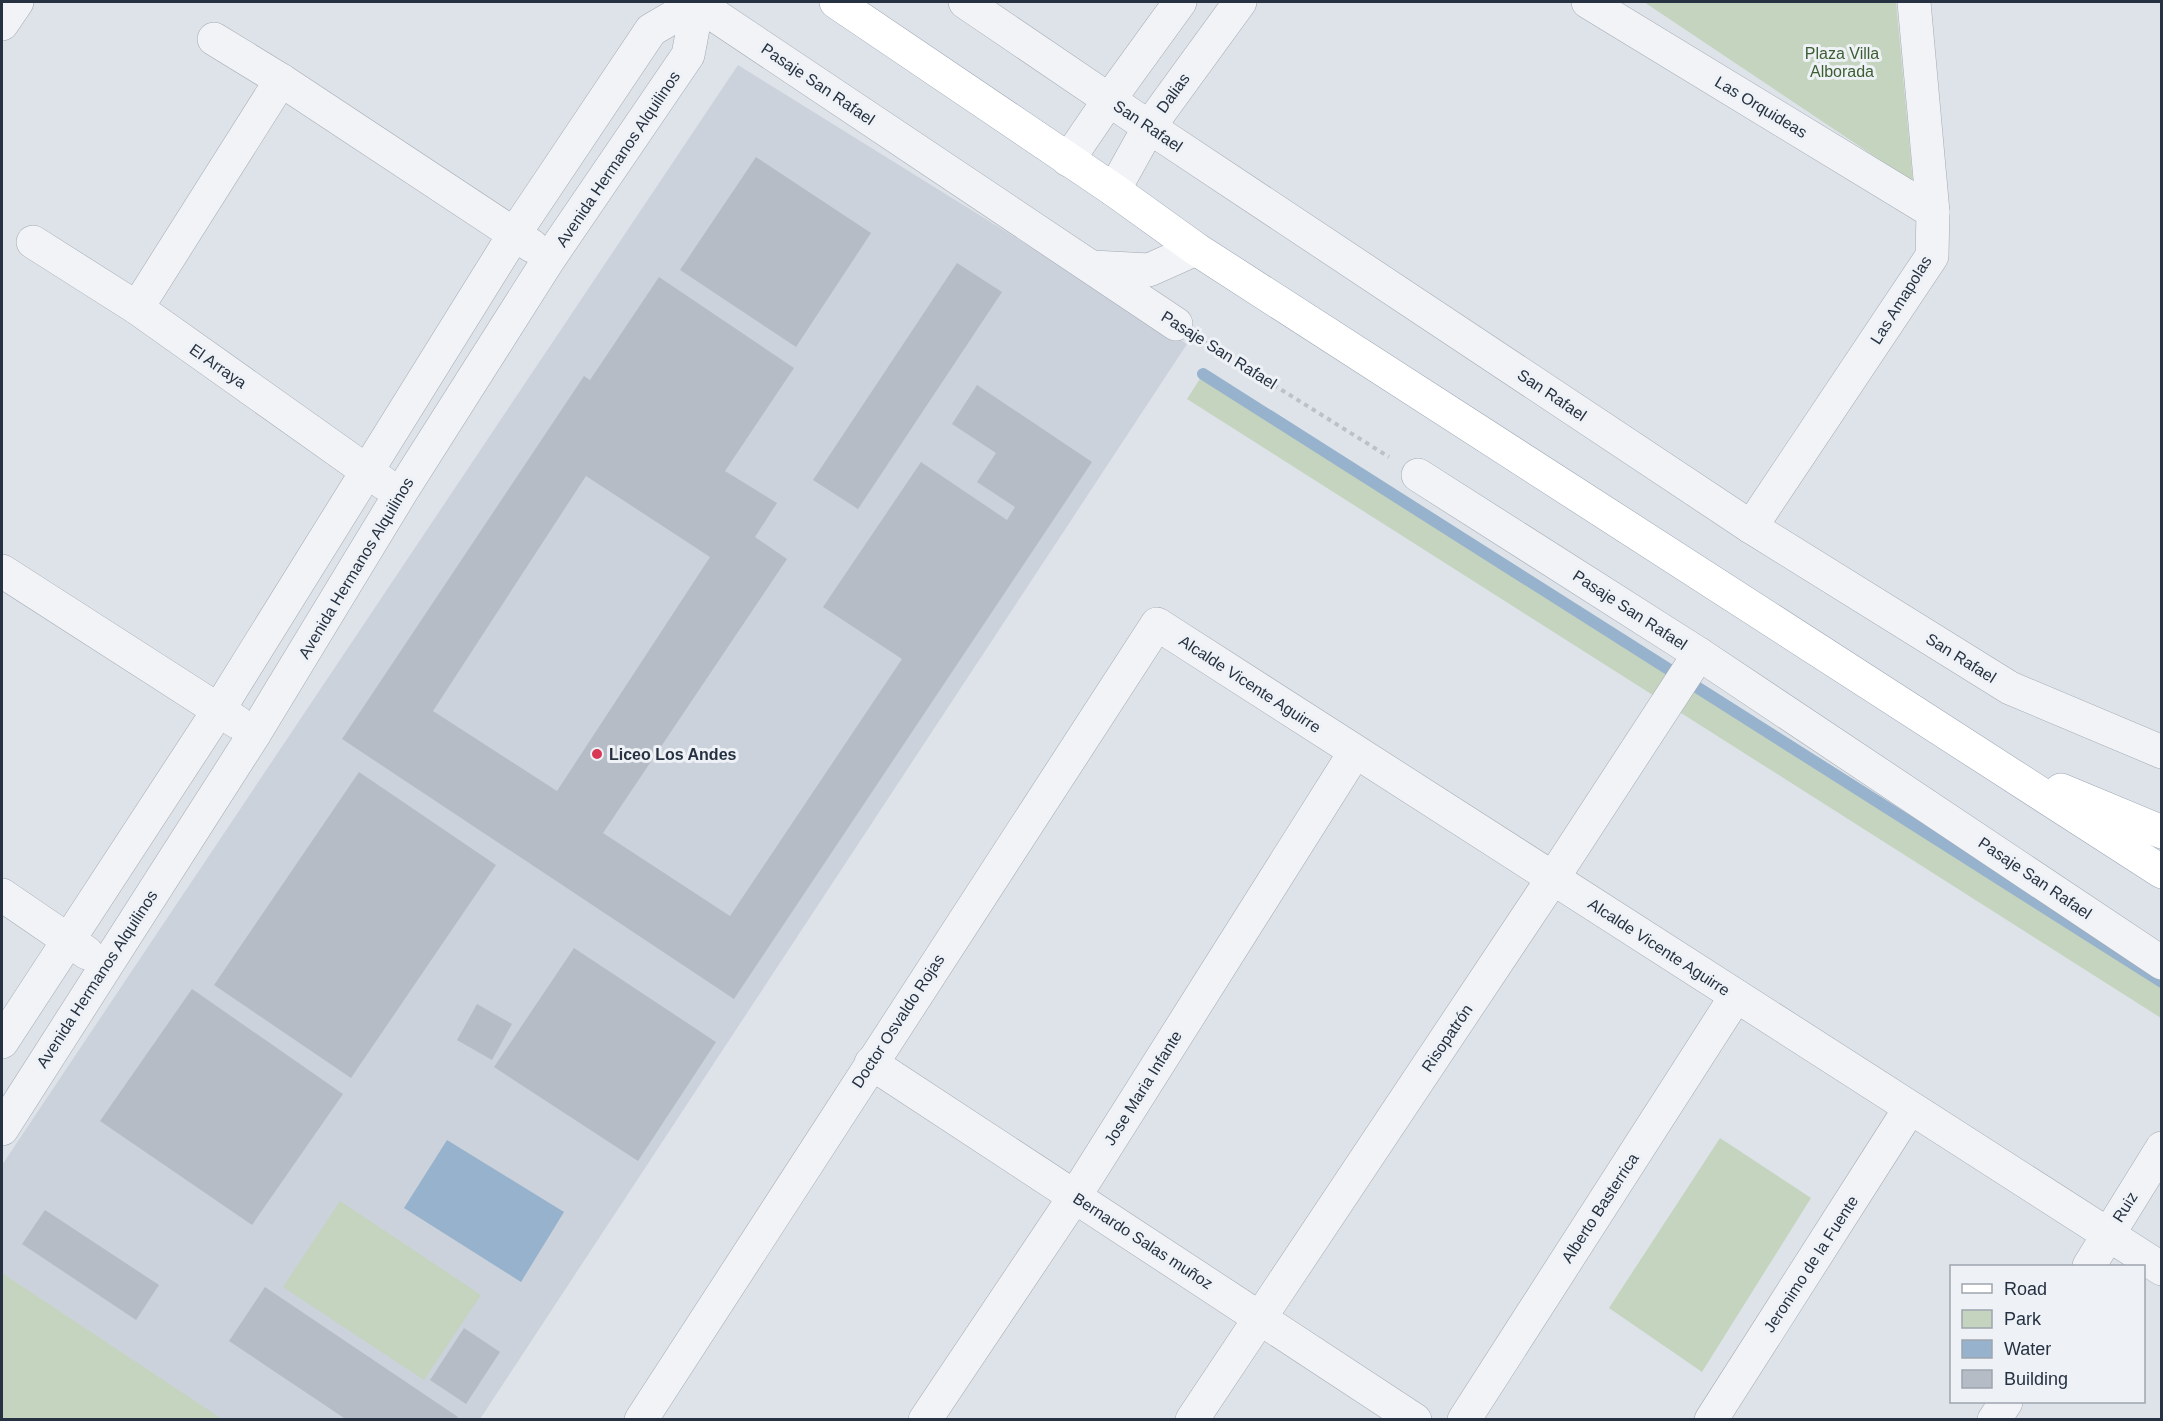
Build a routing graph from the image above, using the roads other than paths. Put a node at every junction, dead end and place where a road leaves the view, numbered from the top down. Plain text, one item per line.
1 (17, 2) edge
2 (697, 2) edge
3 (836, 2) edge
4 (965, 2) edge
5 (1180, 2) edge
6 (1240, 2) edge
7 (1588, 2) edge
8 (1914, 2) edge
9 (2, 24) edge
10 (214, 39) dead end
11 (281, 80) junction
12 (1109, 100) junction
13 (1149, 127) junction
14 (1068, 160) junction
15 (1114, 190) junction
16 (1933, 212) junction
17 (515, 233) junction
18 (33, 242) dead end
19 (1196, 249) junction
20 (549, 260) junction
21 (1091, 267) junction
22 (137, 308) junction
23 (1176, 324) road end
24 (368, 472) junction
25 (1418, 475) road end
26 (400, 494) junction
27 (1750, 527) junction
28 (2, 570) edge
29 (1157, 624) joint
30 (1699, 654) junction
31 (218, 711) junction
32 (255, 733) junction
33 (1355, 752) junction
34 (2162, 752) edge
35 (1977, 754) junction
36 (2162, 831) edge
37 (2162, 872) edge
38 (1553, 878) junction
39 (2, 895) edge
40 (70, 939) junction
41 (2162, 963) edge
42 (105, 966) junction
43 (1736, 996) junction
44 (2, 1042) edge
45 (871, 1063) junction
46 (1910, 1108) junction
47 (2, 1130) edge
48 (2162, 1148) edge
49 (1075, 1196) junction
50 (2108, 1235) junction
51 (2090, 1265) edge
52 (2162, 1269) edge
53 (1260, 1318) junction
54 (2005, 1403) edge
55 (641, 1419) edge
56 (925, 1419) edge
57 (1192, 1419) edge
58 (1415, 1419) edge
59 (1464, 1419) edge
60 (1711, 1419) edge
61 (1994, 1419) edge

1 - 9 street
2 - 17 street
2 - 20 street, Avenida Hermanos Alquilinos
2 - 21 street, Pasaje San Rafael
3 - 14 main road
4 - 12 street, San Rafael
5 - 12 street
6 - 13 street, Dalias
7 - 16 street, Las Orquideas
8 - 16 street, Las Amapolas
10 - 11 street
11 - 17 street
11 - 22 street
12 - 13 street, San Rafael
12 - 14 street
13 - 15 street, Dalias
13 - 27 street, San Rafael
14 - 15 main road
15 - 19 main road
16 - 27 street, Las Amapolas
17 - 20 street
17 - 24 street
18 - 22 street, El Arraya
19 - 21 street
19 - 35 main road
20 - 26 street, Avenida Hermanos Alquilinos
21 - 23 street, Pasaje San Rafael
22 - 24 street, El Arraya
24 - 26 street, El Arraya
24 - 31 street
25 - 30 street, Pasaje San Rafael
26 - 32 street, Avenida Hermanos Alquilinos
27 - 34 street, San Rafael
28 - 31 street
29 - 33 street, Alcalde Vicente Aguirre
29 - 45 street, Doctor Osvaldo Rojas
30 - 38 street, Risopatrón
30 - 41 street, Pasaje San Rafael
31 - 32 street
31 - 40 street
32 - 42 street, Avenida Hermanos Alquilinos
33 - 38 street, Alcalde Vicente Aguirre
33 - 49 street, Jose Maria Infante
35 - 36 main road
35 - 37 main road
38 - 43 street, Alcalde Vicente Aguirre
38 - 53 street, Risopatrón
39 - 40 street
40 - 42 street
40 - 44 street
42 - 47 street, Avenida Hermanos Alquilinos
43 - 46 street, Alcalde Vicente Aguirre
43 - 59 street, Alberto Basterrica
45 - 49 street, Bernardo Salas muñoz
45 - 55 street, Doctor Osvaldo Rojas
46 - 50 street, Alcalde Vicente Aguirre
46 - 60 street, Jeronimo de la Fuente
48 - 50 street, Ruiz
49 - 53 street, Bernardo Salas muñoz
49 - 56 street, Jose Maria Infante
50 - 51 street, Ruiz
50 - 52 street, Alcalde Vicente Aguirre
53 - 57 street, Risopatrón
53 - 58 street, Bernardo Salas muñoz
54 - 61 street

